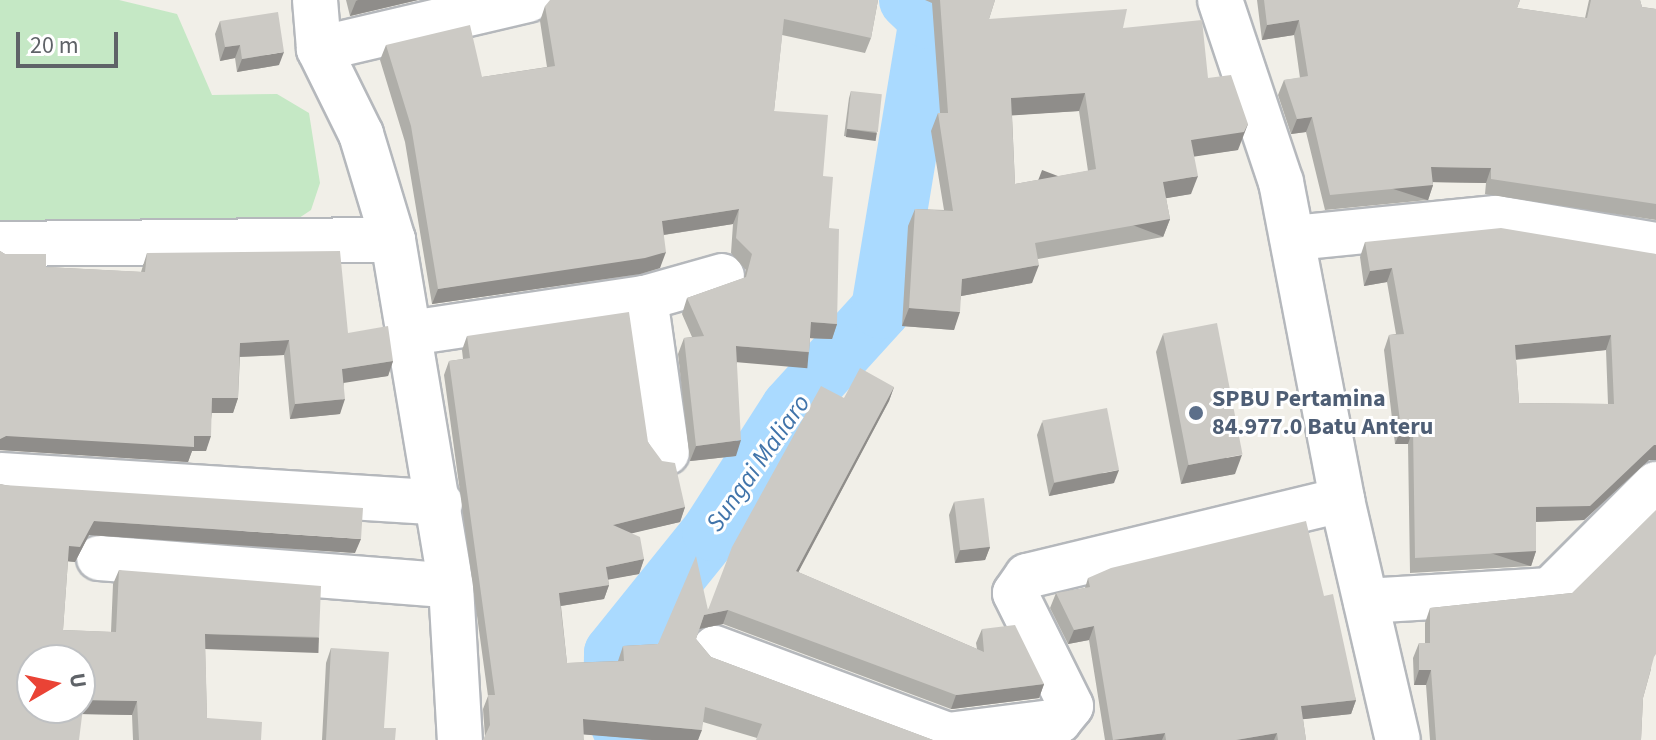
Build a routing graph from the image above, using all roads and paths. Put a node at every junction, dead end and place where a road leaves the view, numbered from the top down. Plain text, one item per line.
1 (315, 0) edge
2 (528, 0) edge
3 (1220, 0) edge
4 (319, 49) junction
5 (1294, 238) junction
6 (393, 240) junction
7 (0, 244) edge
8 (1656, 245) edge
9 (722, 276) dead end
10 (645, 298) junction
11 (410, 333) junction
12 (667, 452) dead end
13 (0, 475) edge
14 (1656, 484) edge
15 (1342, 500) junction
16 (440, 503) junction
17 (99, 558) dead end
18 (451, 586) junction
19 (1366, 601) junction
20 (715, 648) dead end
21 (460, 740) edge
22 (1398, 740) edge

1 - 4 street
2 - 4 street
3 - 5 street
4 - 6 street
5 - 8 street
5 - 15 street
6 - 7 street
6 - 11 street
9 - 10 street
10 - 11 street
10 - 12 street
11 - 16 street
13 - 16 street
14 - 19 street
15 - 19 street
15 - 20 street
16 - 18 street
17 - 18 street
18 - 21 street
19 - 22 street

